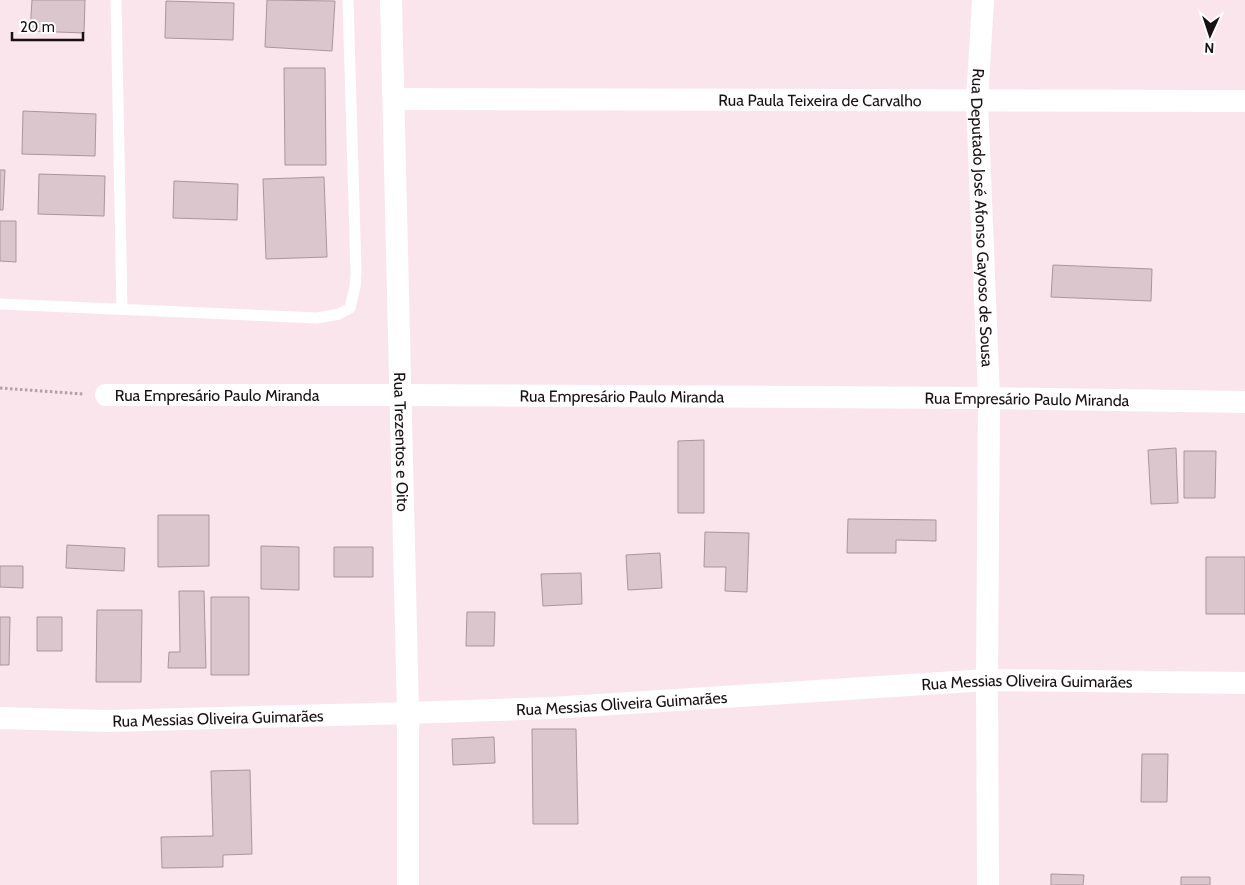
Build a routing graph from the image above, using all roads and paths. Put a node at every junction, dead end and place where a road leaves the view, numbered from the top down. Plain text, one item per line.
1 (116, 0) edge
2 (348, 0) edge
3 (391, 0) edge
4 (983, 0) edge
5 (394, 100) junction
6 (977, 101) junction
7 (1245, 101) edge
8 (0, 304) edge
9 (122, 309) junction
10 (0, 388) edge
11 (106, 395) joint
12 (401, 395) junction
13 (989, 398) junction
14 (1245, 402) edge
15 (987, 680) junction
16 (1245, 683) edge
17 (408, 713) junction
18 (0, 718) edge
19 (408, 885) edge
20 (988, 885) edge

1 - 9 lane
2 - 9 lane
3 - 5 street, Rua Trezentos e Oito
4 - 6 street, Rua Deputado José Afonso Gayoso de Sousa
5 - 6 street, Rua Paula Teixeira de Carvalho
5 - 12 street, Rua Trezentos e Oito
6 - 7 street, Rua Paula Teixeira de Carvalho
6 - 13 street, Rua Deputado José Afonso Gayoso de Sousa
8 - 9 lane
10 - 11 path, Rua Empresário Paulo Miranda
11 - 12 street, Rua Empresário Paulo Miranda
12 - 13 street, Rua Empresário Paulo Miranda
12 - 17 street, Rua Trezentos e Oito
13 - 14 street, Rua Empresário Paulo Miranda
13 - 15 street, Rua Deputado José Afonso Gayoso de Sousa
15 - 16 street, Rua Messias Oliveira Guimarães
15 - 17 street, Rua Messias Oliveira Guimarães
15 - 20 street, Rua Deputado José Afonso Gayoso de Sousa
17 - 18 street, Rua Messias Oliveira Guimarães
17 - 19 street, Rua Trezentos e Oito

